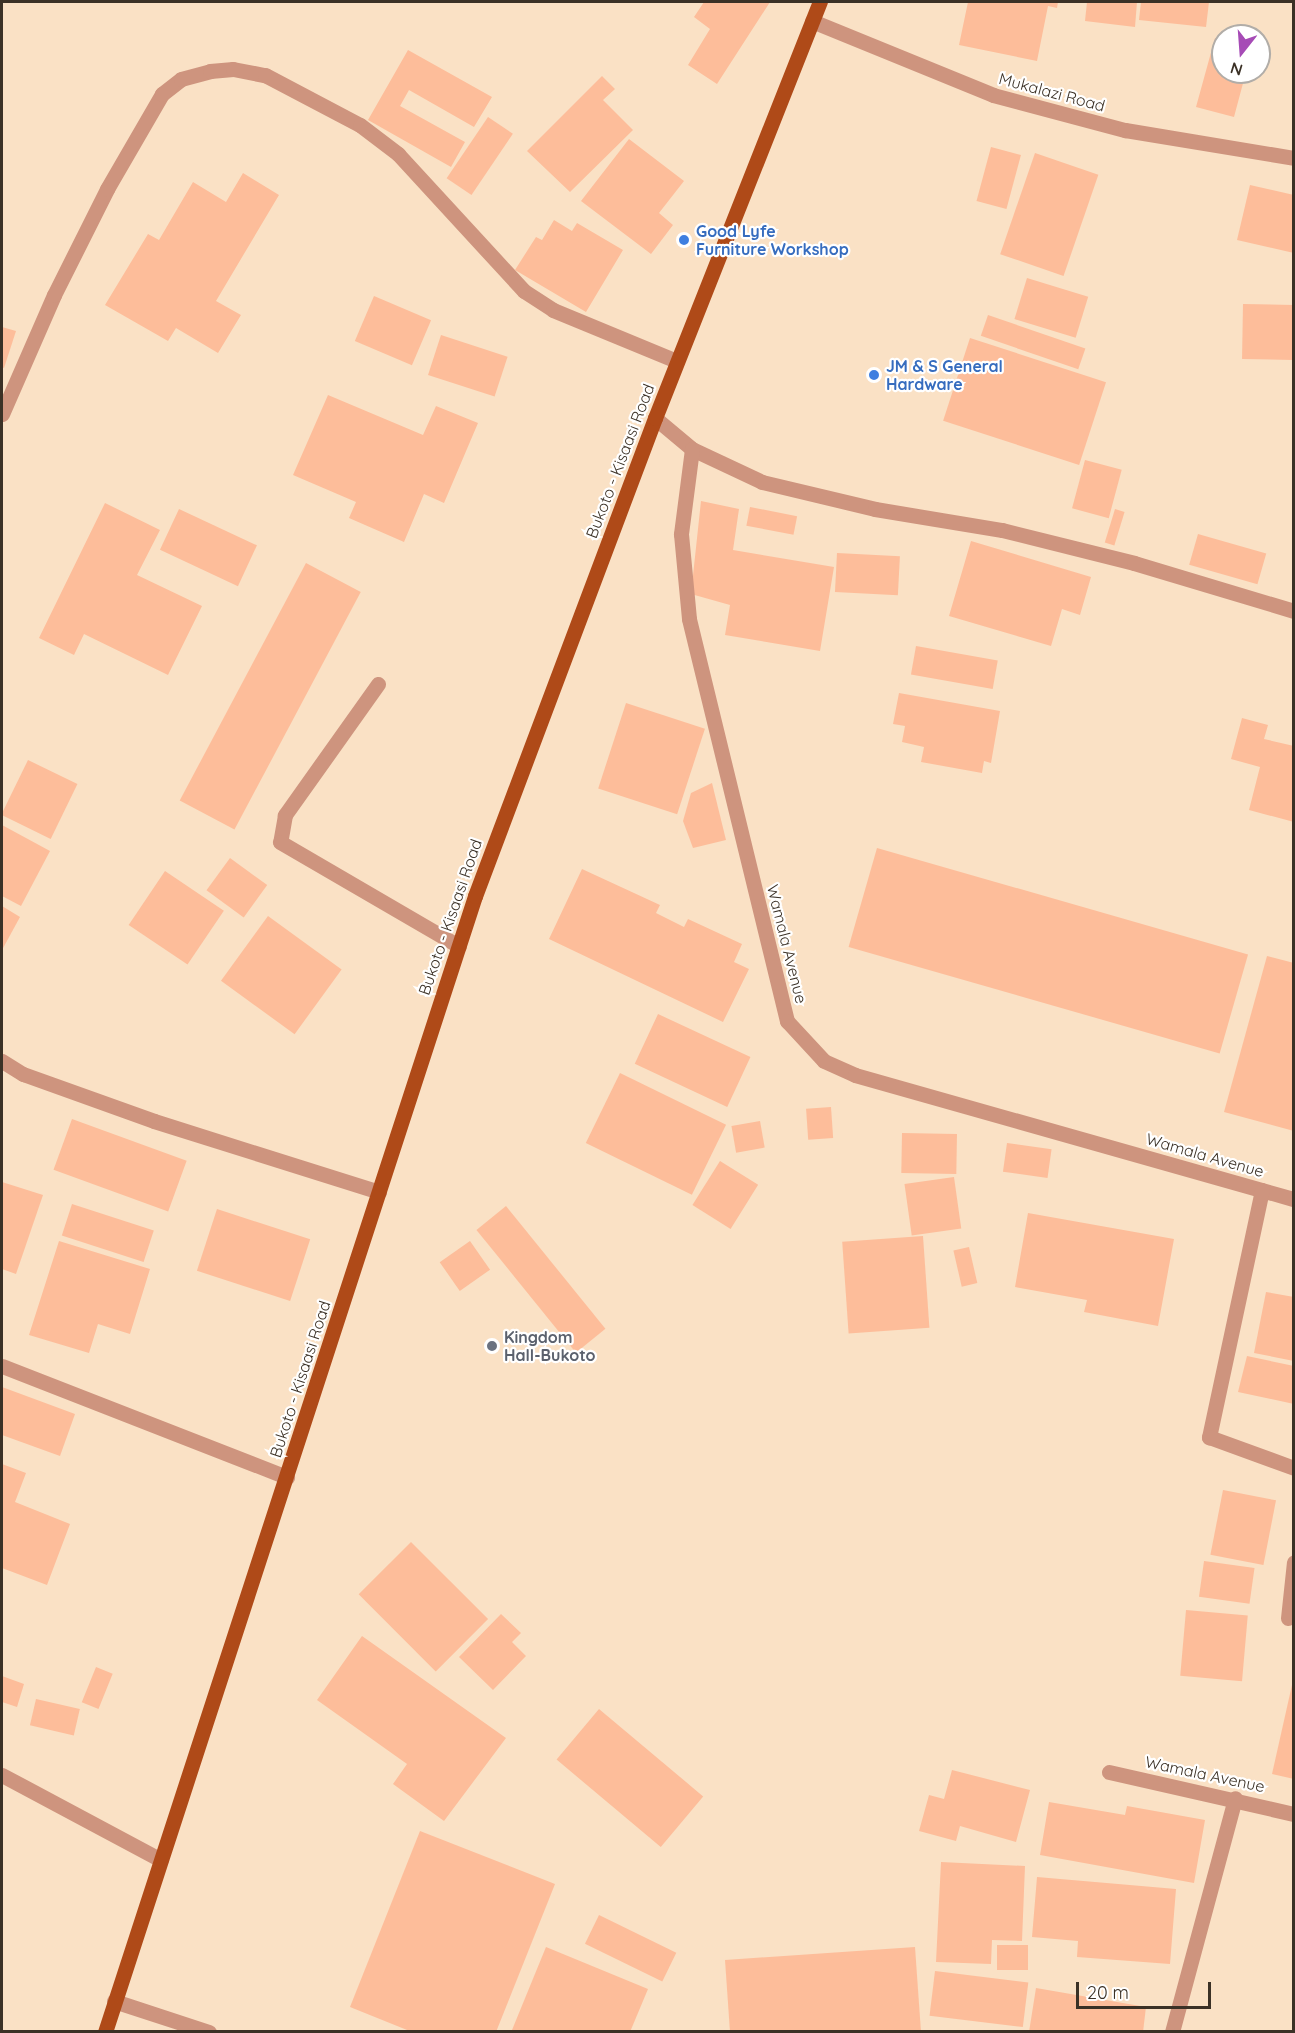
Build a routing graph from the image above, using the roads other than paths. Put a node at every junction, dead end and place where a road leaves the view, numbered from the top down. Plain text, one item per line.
1 (820, 2) edge
2 (812, 21) junction
3 (1293, 158) edge
4 (678, 361) junction
5 (2, 414) edge
6 (655, 418) junction
7 (692, 448) junction
8 (1293, 611) edge
9 (378, 684) dead end
10 (459, 946) junction
11 (2, 1061) edge
12 (1262, 1190) junction
13 (379, 1192) junction
14 (1293, 1199) edge
15 (2, 1366) edge
16 (1293, 1468) edge
17 (287, 1477) junction
18 (1293, 1562) edge
19 (1288, 1618) dead end
20 (1109, 1772) dead end
21 (2, 1775) edge
22 (1235, 1797) junction
23 (1293, 1814) edge
24 (161, 1860) junction
25 (114, 2001) junction
26 (105, 2031) edge
27 (209, 2031) edge
28 (1172, 2031) edge

1 - 2 main road, Bukoto - Kisaasi Road
2 - 3 street, Mukalazi Road
2 - 4 main road, Bukoto - Kisaasi Road
4 - 5 street
4 - 6 main road, Bukoto - Kisaasi Road
6 - 7 street
6 - 10 main road, Bukoto - Kisaasi Road
7 - 8 street
7 - 12 street, Wamala Avenue
9 - 10 street
10 - 13 main road, Bukoto - Kisaasi Road
11 - 13 street
12 - 14 street, Wamala Avenue
12 - 16 street
13 - 17 main road, Bukoto - Kisaasi Road
15 - 17 street
17 - 24 main road, Bukoto - Kisaasi Road
18 - 19 street
20 - 22 street, Wamala Avenue
21 - 24 street
22 - 23 street, Wamala Avenue
22 - 28 street
24 - 25 main road, Bukoto - Kisaasi Road
25 - 26 main road, Bukoto - Kisaasi Road
25 - 27 street

